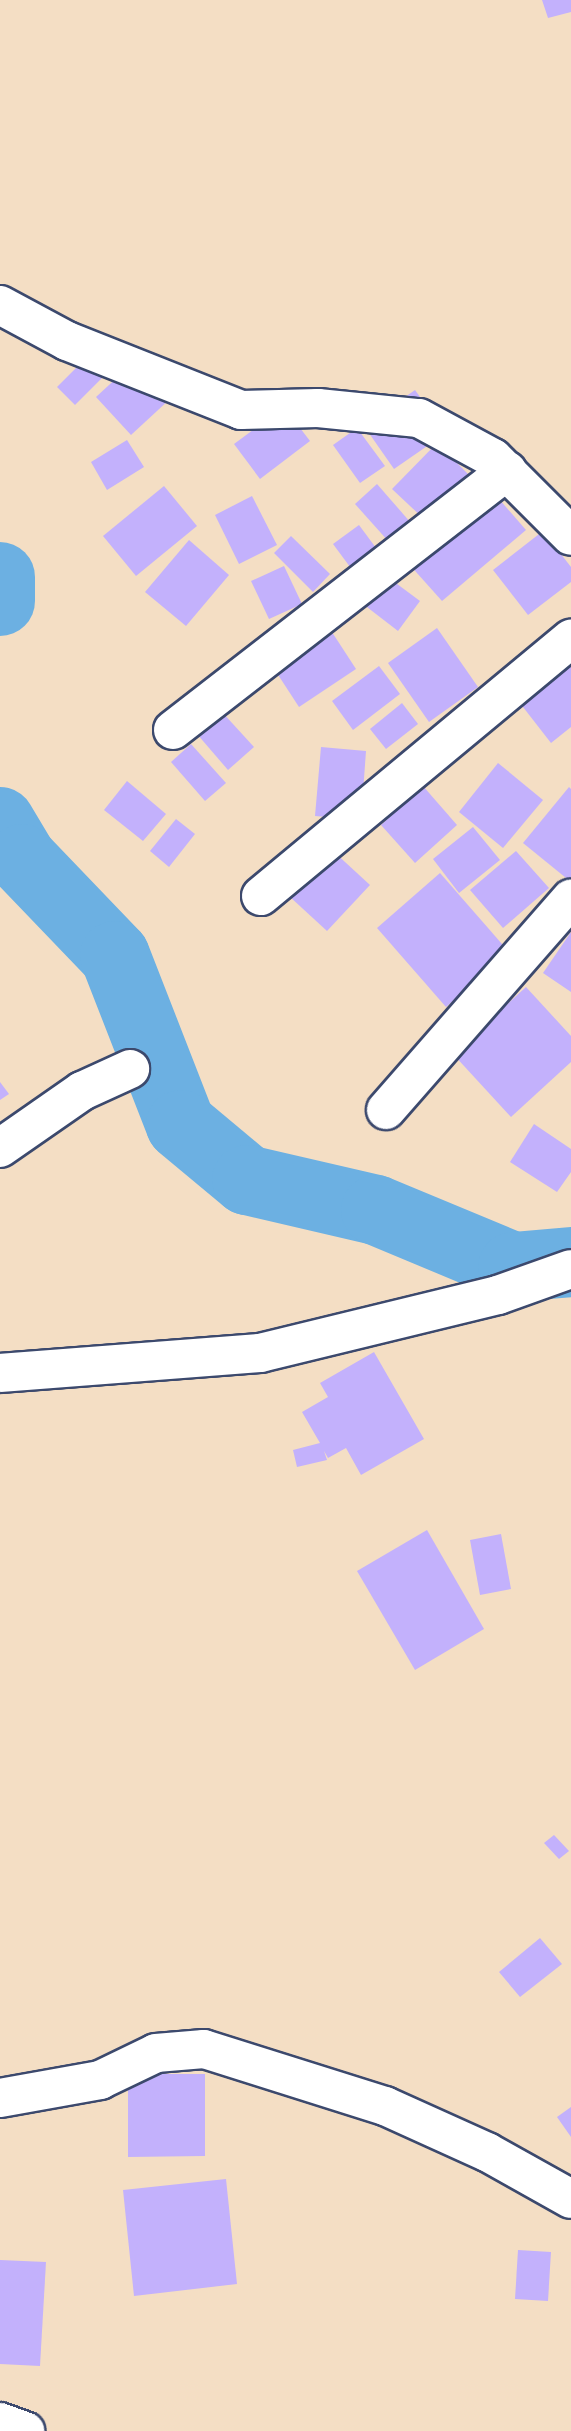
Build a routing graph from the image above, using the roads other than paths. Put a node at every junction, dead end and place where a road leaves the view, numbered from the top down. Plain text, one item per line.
1 (0, 304) edge
2 (506, 471) junction
3 (571, 536) edge
4 (571, 639) edge
5 (173, 730) dead end
6 (261, 896) dead end
7 (571, 899) edge
8 (130, 1069) dead end
9 (386, 1110) dead end
10 (0, 1148) edge
11 (571, 1269) edge
12 (0, 1373) edge
13 (0, 2098) edge
14 (571, 2199) edge
15 (0, 2422) edge
16 (25, 2431) edge

1 - 2 street
2 - 3 street
2 - 5 street
4 - 6 street
7 - 9 street
8 - 10 street
11 - 12 street
13 - 14 street
15 - 16 street

